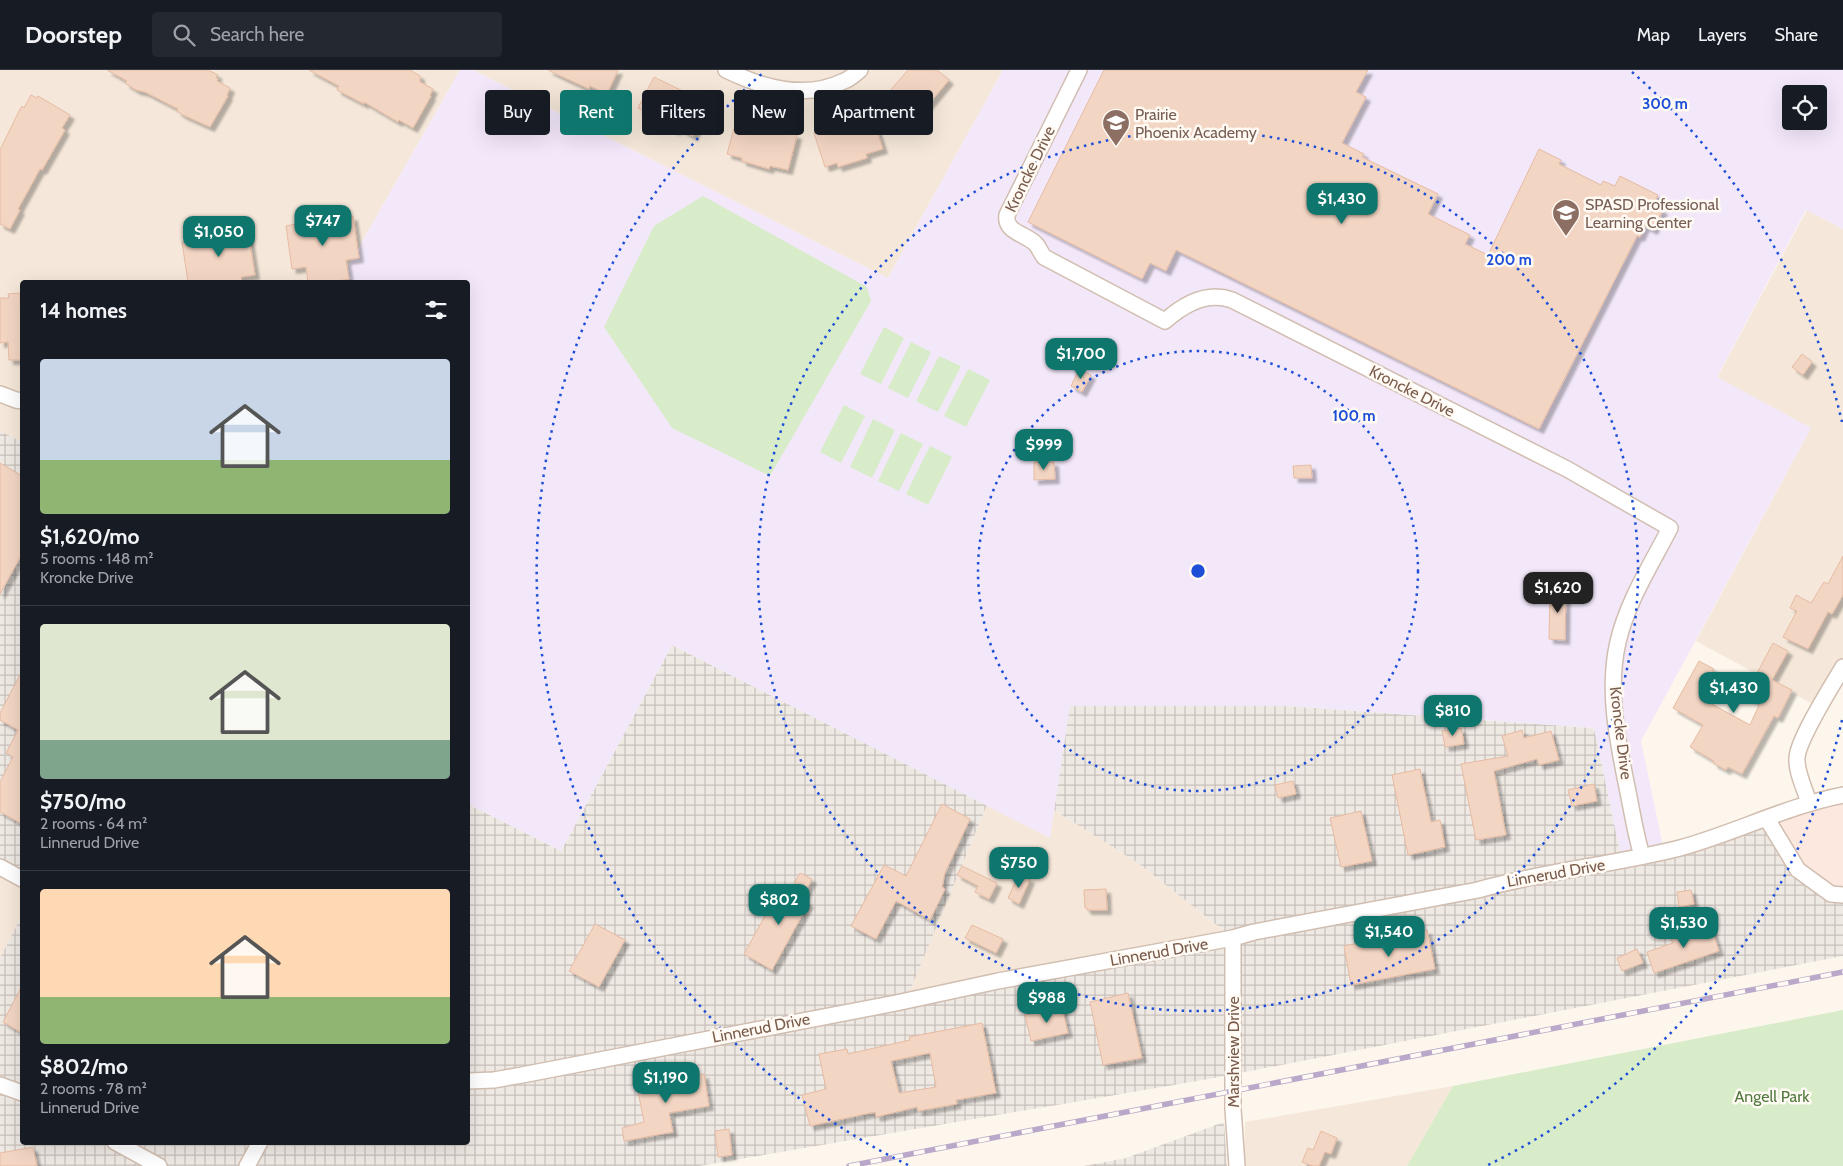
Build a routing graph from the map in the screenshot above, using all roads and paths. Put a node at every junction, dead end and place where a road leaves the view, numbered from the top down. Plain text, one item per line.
1 (726, 70) edge
2 (860, 70) edge
3 (1079, 70) edge
4 (0, 394) edge
5 (20, 401) edge
6 (1843, 667) edge
7 (1843, 795) edge
8 (1809, 803) junction
9 (1767, 819) junction
10 (1642, 856) junction
11 (0, 867) edge
12 (20, 878) edge
13 (1843, 894) edge
14 (1233, 938) junction
15 (470, 1081) edge
16 (0, 1085) edge
17 (20, 1093) edge
18 (120, 1145) edge
19 (258, 1145) edge
20 (158, 1166) edge
21 (247, 1166) edge
22 (1237, 1166) edge

1 - 2 street
3 - 10 street, Kroncke Drive
4 - 5 street
6 - 8 street
7 - 8 street, Linnerud Drive
8 - 9 street, Linnerud Drive
9 - 10 street, Linnerud Drive
9 - 13 street
10 - 14 street, Linnerud Drive
11 - 12 street
14 - 15 street, Linnerud Drive
14 - 22 street, Marshview Drive
16 - 17 street
18 - 20 street
19 - 21 street

